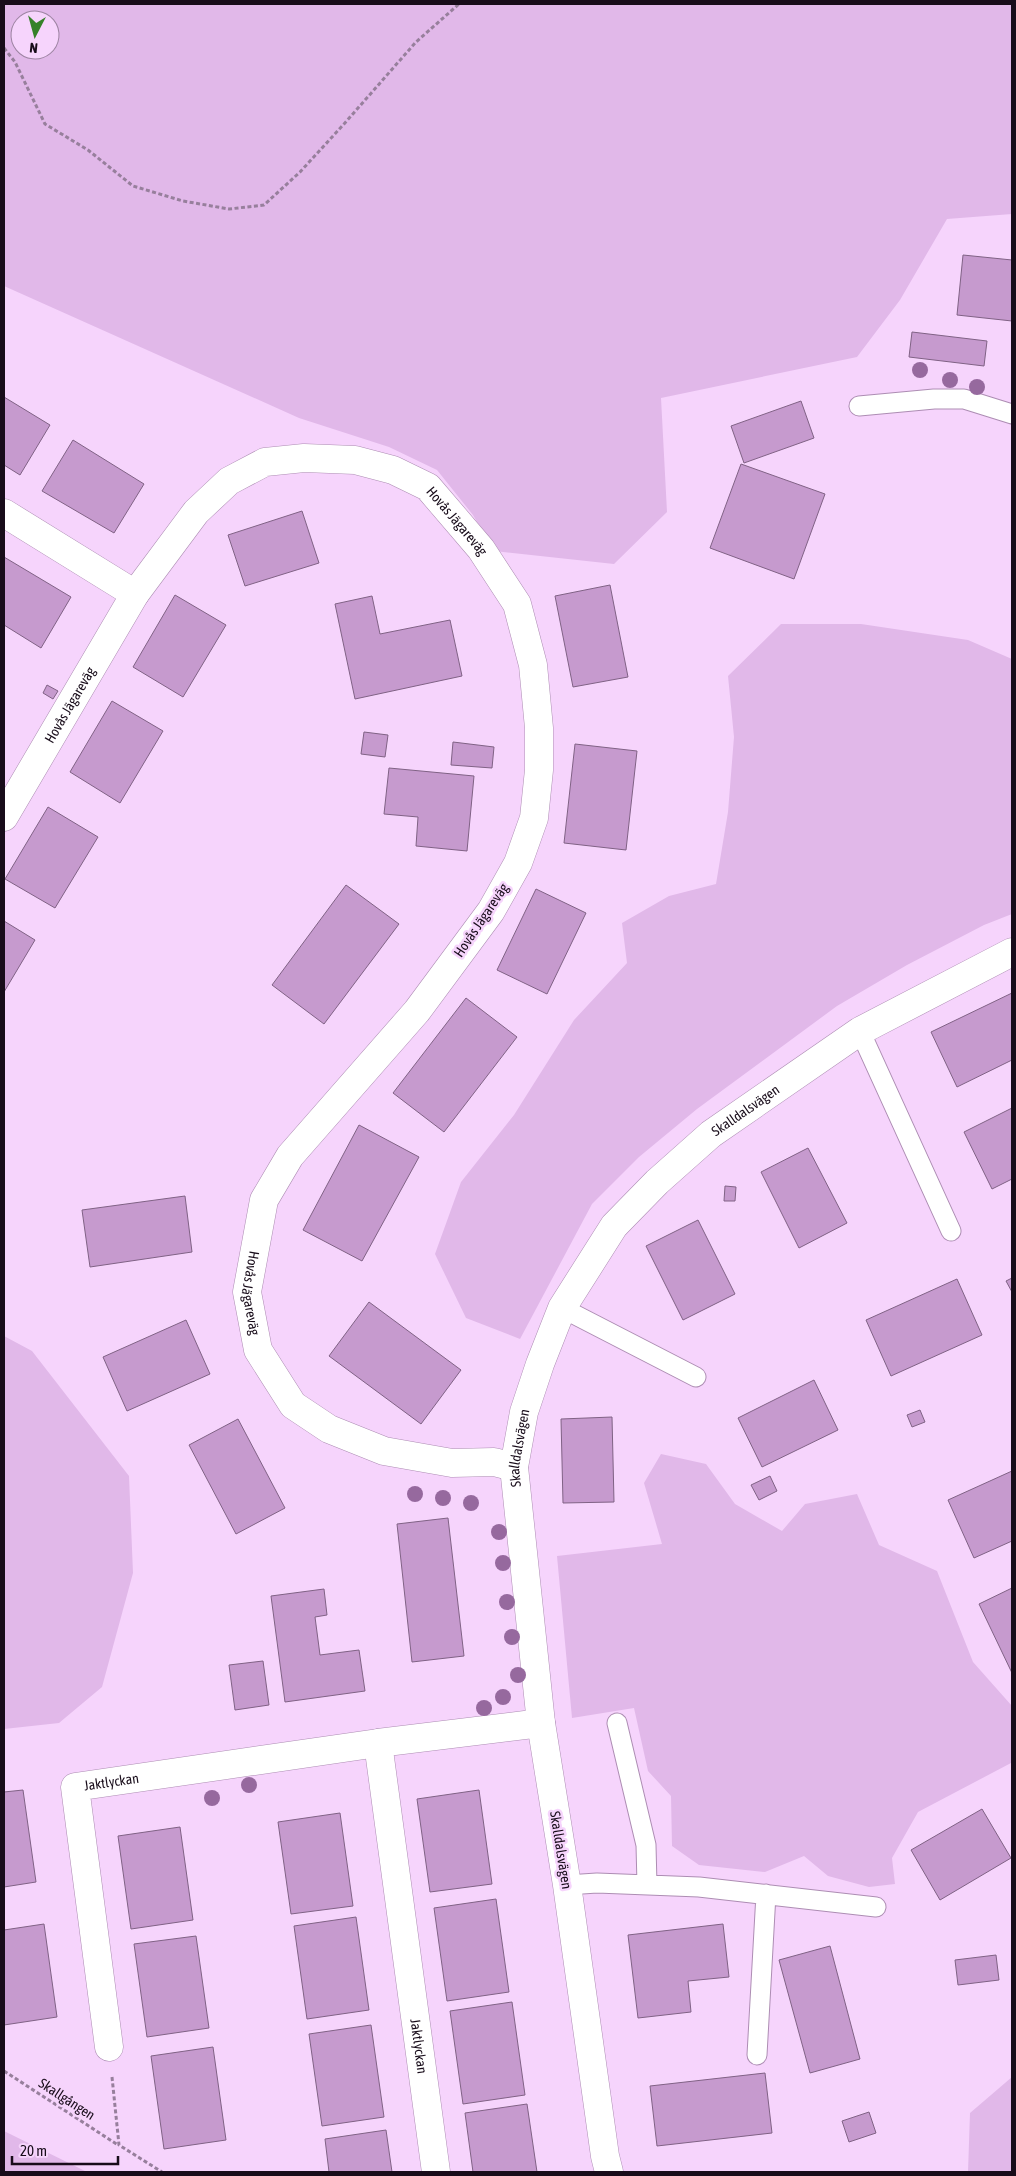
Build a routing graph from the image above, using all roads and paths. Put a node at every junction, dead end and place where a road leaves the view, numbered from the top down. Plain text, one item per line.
1 (459, 4) edge
2 (4, 48) edge
3 (860, 406) dead end
4 (1012, 414) edge
5 (4, 513) edge
6 (136, 594) junction
7 (4, 817) edge
8 (1012, 952) edge
9 (860, 1031) junction
10 (951, 1231) dead end
11 (562, 1308) junction
12 (696, 1378) dead end
13 (514, 1467) junction
14 (541, 1723) junction
15 (617, 1723) dead end
16 (378, 1744) junction
17 (566, 1885) junction
18 (648, 1885) junction
19 (766, 1894) junction
20 (876, 1906) dead end
21 (109, 2047) joint
22 (757, 2055) dead end
23 (4, 2071) edge
24 (119, 2145) junction
25 (162, 2172) edge
26 (436, 2172) edge
27 (609, 2172) edge

1 - 2 path
3 - 4 lane
5 - 6 street
6 - 7 street, Hovås Jägareväg
6 - 13 street, Hovås Jägareväg
8 - 9 street, Skalldalsvägen
9 - 10 lane
9 - 11 street, Skalldalsvägen
11 - 12 lane
11 - 13 street, Skalldalsvägen
13 - 14 street, Skalldalsvägen
14 - 16 street, Jaktlyckan
14 - 17 street, Skalldalsvägen
15 - 18 lane
16 - 21 street, Jaktlyckan
16 - 26 street, Jaktlyckan
17 - 18 lane
17 - 27 street, Skalldalsvägen
18 - 19 lane
19 - 20 lane
19 - 22 lane
21 - 24 path, Skallgången
23 - 24 path, Skallgången
24 - 25 path, Skallgången

